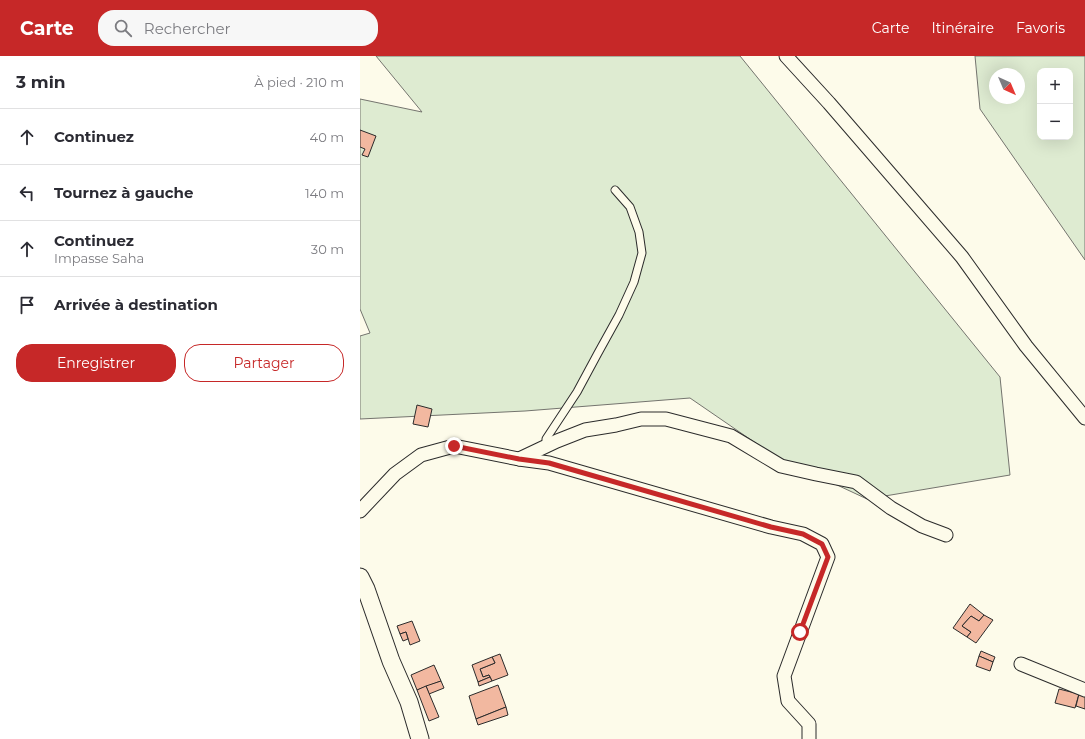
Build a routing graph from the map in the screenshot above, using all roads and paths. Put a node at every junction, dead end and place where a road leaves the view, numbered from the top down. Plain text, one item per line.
1 (786, 56) edge
2 (614, 190) dead end
3 (1085, 418) edge
4 (546, 446) junction
5 (519, 459) junction
6 (360, 511) edge
7 (946, 535) dead end
8 (360, 577) edge
9 (1021, 664) dead end
10 (1085, 690) edge
11 (420, 739) edge
12 (809, 739) edge

1 - 3 street
2 - 4 lane
4 - 5 street
4 - 7 street
5 - 6 street
5 - 12 street
8 - 11 street
9 - 10 street

